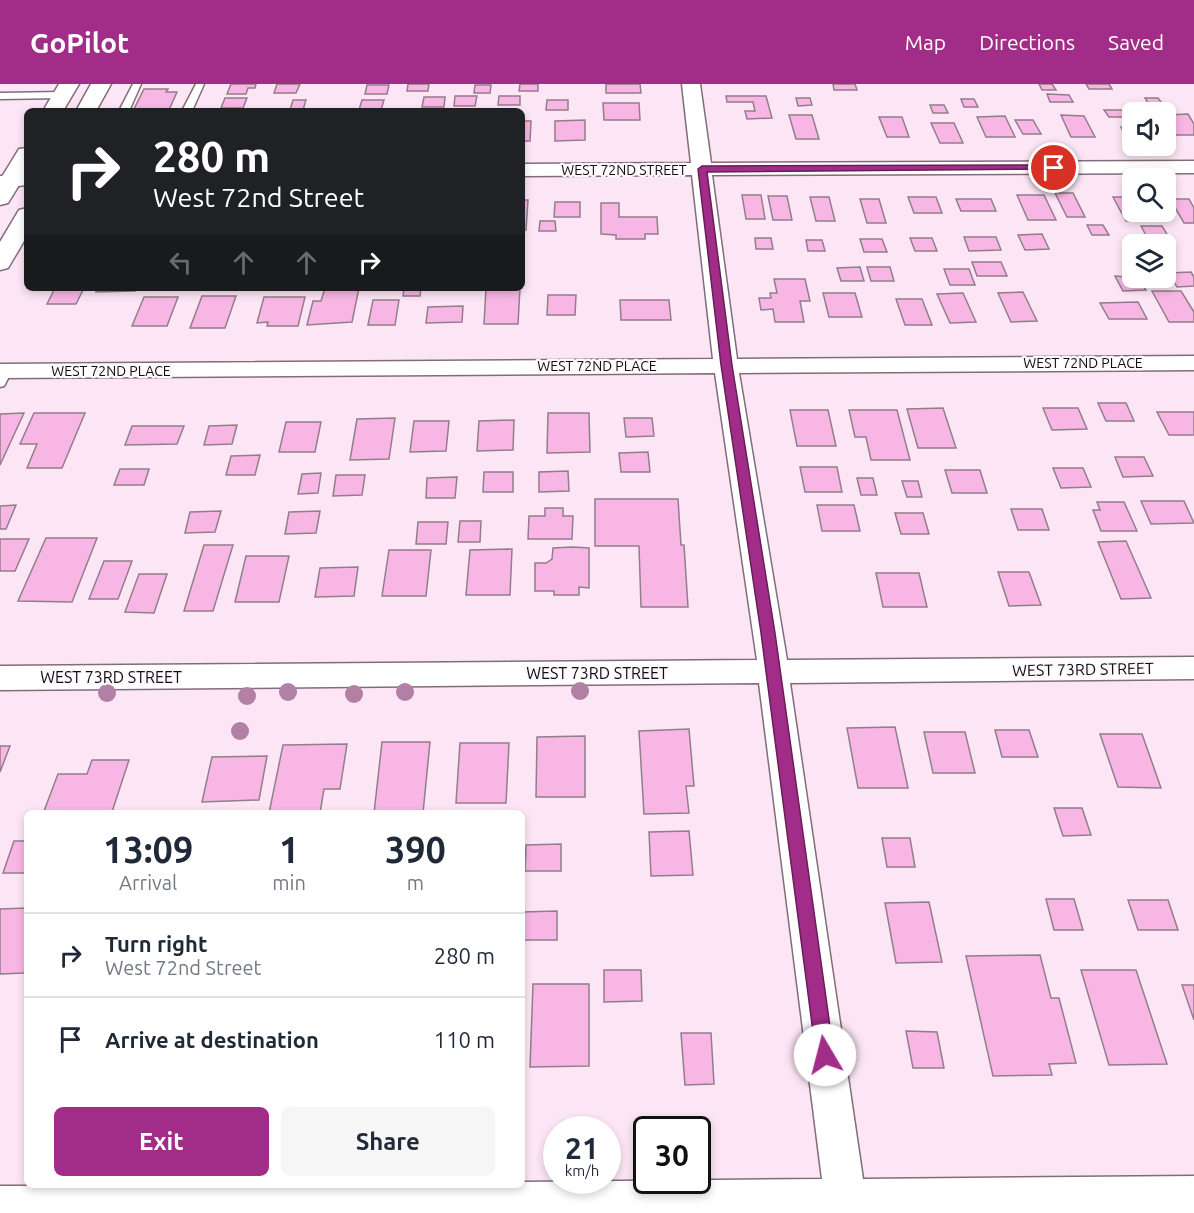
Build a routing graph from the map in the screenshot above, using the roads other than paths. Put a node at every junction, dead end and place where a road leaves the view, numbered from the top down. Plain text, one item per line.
1 (6, 84) edge
2 (101, 84) edge
3 (137, 84) edge
4 (200, 84) edge
5 (691, 84) edge
6 (0, 94) edge
7 (61, 97) edge
8 (88, 108) edge
9 (125, 108) edge
10 (188, 108) edge
11 (24, 158) edge
12 (1194, 167) edge
13 (702, 169) junction
14 (525, 170) edge
15 (9, 185) edge
16 (24, 220) edge
17 (0, 263) edge
18 (1194, 363) edge
19 (726, 365) junction
20 (2, 375) edge
21 (1194, 668) edge
22 (773, 672) junction
23 (0, 678) edge
24 (1194, 1197) edge
25 (846, 1207) edge
26 (0, 1208) edge

1 - 6 lane
2 - 8 main road
3 - 9 lane
4 - 10 lane
5 - 13 street
6 - 7 lane
11 - 15 main road
12 - 13 street, WEST 72ND STREET
13 - 14 street, WEST 72ND STREET
13 - 19 street
16 - 17 main road
18 - 19 street, WEST 72ND PLACE
19 - 20 street, WEST 72ND PLACE
19 - 22 street
21 - 22 street, WEST 73RD STREET
22 - 23 street, WEST 73RD STREET
22 - 25 street
24 - 25 street
25 - 26 street

